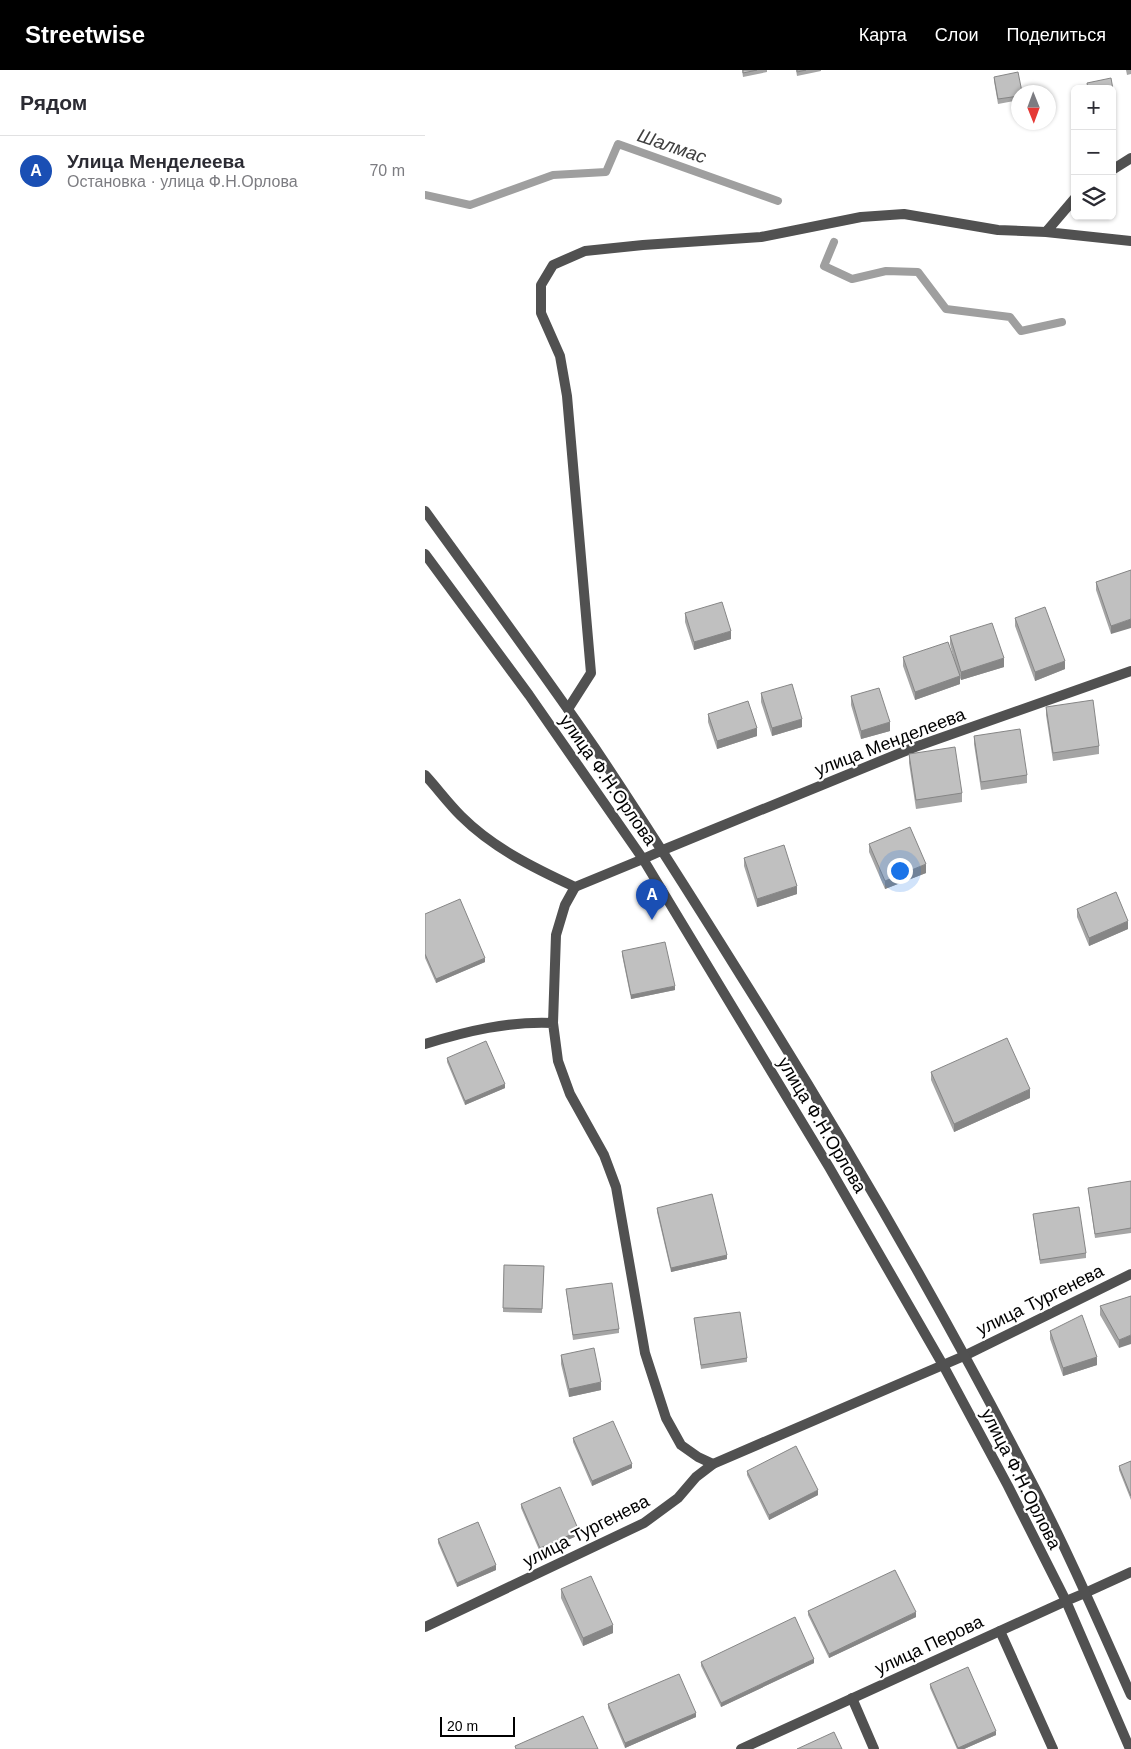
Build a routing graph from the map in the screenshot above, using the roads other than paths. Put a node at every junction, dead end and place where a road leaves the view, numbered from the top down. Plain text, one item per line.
1 (1131, 158) edge
2 (1116, 167) edge
3 (1071, 203) edge
4 (1046, 232) junction
5 (1131, 241) edge
6 (425, 511) edge
7 (425, 554) edge
8 (1131, 671) edge
9 (568, 709) junction
10 (425, 775) edge
11 (663, 850) junction
12 (643, 859) junction
13 (575, 886) junction
14 (553, 1023) junction
15 (425, 1044) edge
16 (1131, 1274) edge
17 (964, 1356) junction
18 (943, 1365) junction
19 (713, 1464) junction
20 (1131, 1572) edge
21 (1085, 1592) junction
22 (1066, 1601) junction
23 (425, 1627) edge
24 (1000, 1631) junction
25 (1131, 1695) edge
26 (852, 1698) junction
27 (741, 1749) edge
28 (874, 1749) edge
29 (1053, 1749) edge
30 (1130, 1749) edge

1 - 2 street
3 - 4 street
4 - 5 street
4 - 9 street
6 - 9 street, улица Ф.Н.Орлова
7 - 12 street, улица Ф.Н.Орлова
8 - 11 street, улица Менделеева
9 - 11 street, улица Ф.Н.Орлова
10 - 13 street
11 - 12 street, улица Менделеева
11 - 17 street, улица Ф.Н.Орлова
12 - 13 street, улица Менделеева
12 - 18 street, улица Ф.Н.Орлова
13 - 14 street
14 - 15 street
14 - 19 street
16 - 17 street, улица Тургенева
17 - 18 street, улица Тургенева
17 - 21 street, улица Ф.Н.Орлова
18 - 19 street, улица Тургенева
18 - 22 street, улица Ф.Н.Орлова
19 - 23 street, улица Тургенева
20 - 21 street, улица Перова
21 - 22 street, улица Перова
21 - 25 street, улица Ф.Н.Орлова
22 - 24 street, улица Перова
22 - 30 street, улица Ф.Н.Орлова
24 - 26 street, улица Перова
24 - 29 street
26 - 27 street, улица Перова
26 - 28 street

